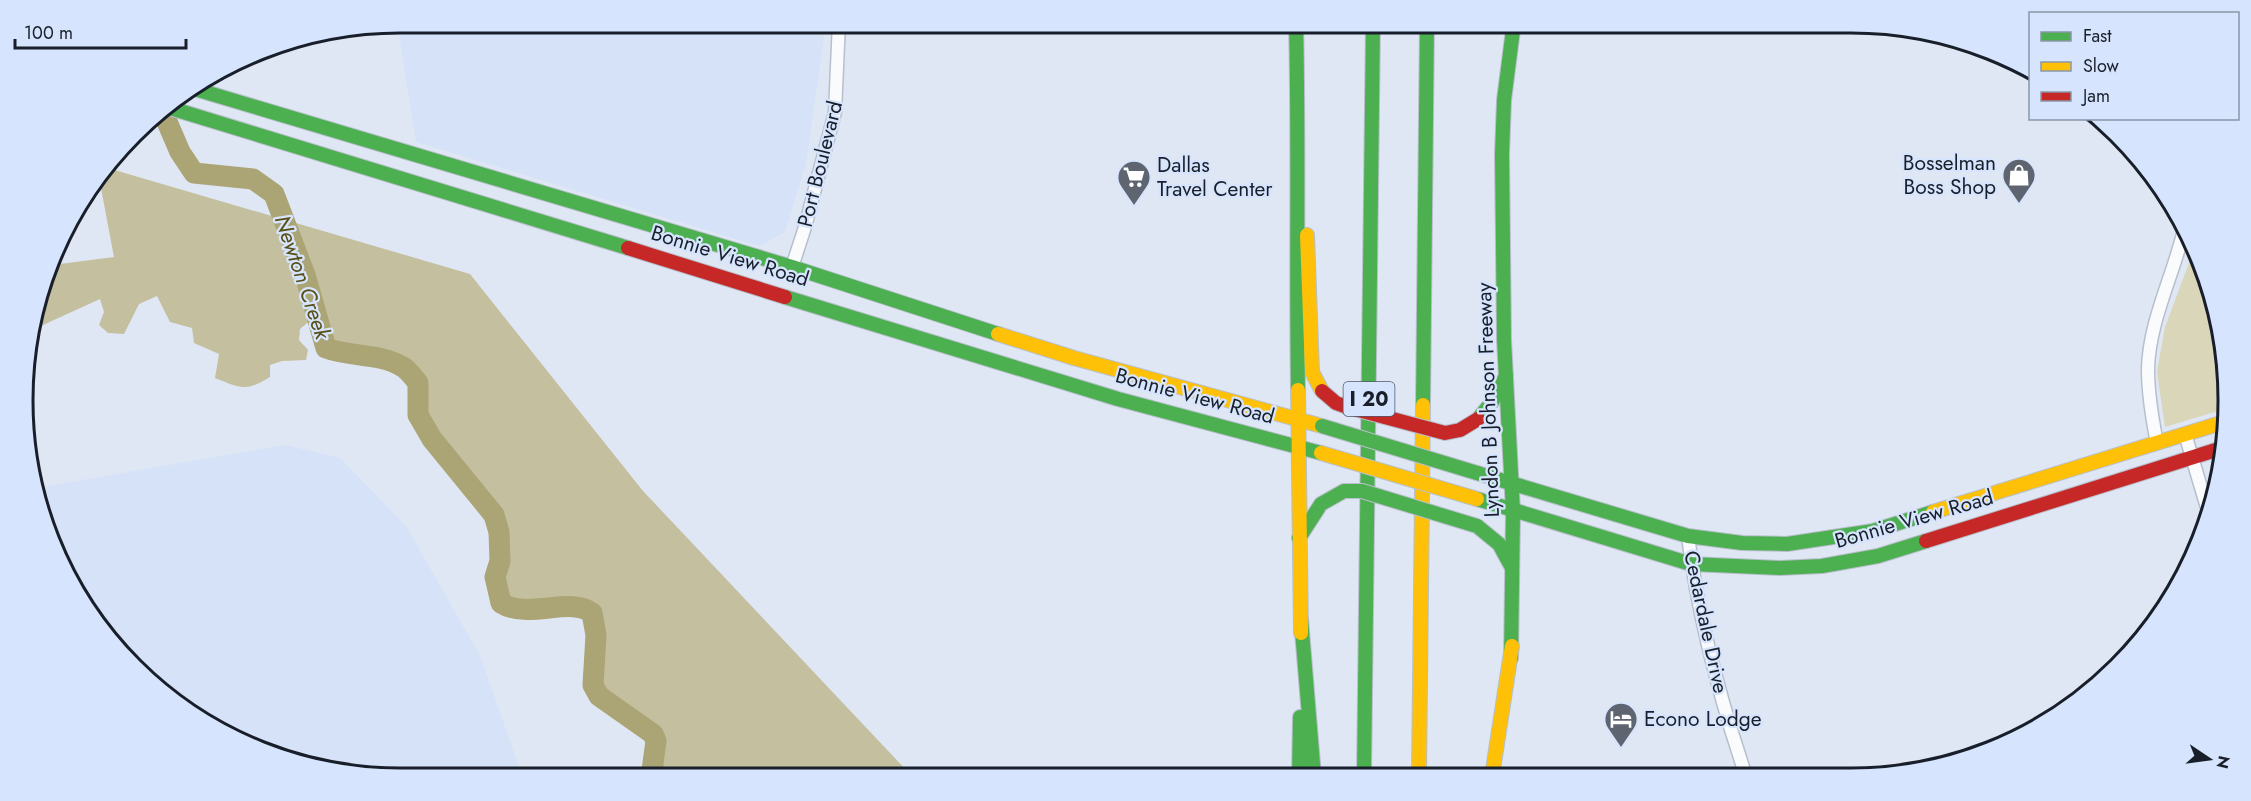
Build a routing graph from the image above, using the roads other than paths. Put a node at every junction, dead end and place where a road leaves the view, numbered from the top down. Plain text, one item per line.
1 (839, 33) edge
2 (1296, 33) edge
3 (1373, 33) edge
4 (1427, 33) edge
5 (1513, 33) edge
6 (202, 91) edge
7 (177, 109) edge
8 (1299, 137) junction
9 (2181, 240) edge
10 (788, 281) junction
11 (1124, 373) junction
12 (1507, 375) junction
13 (1118, 399) junction
14 (1298, 418) junction
15 (2217, 424) edge
16 (2185, 434) junction
17 (2157, 442) junction
18 (1298, 445) junction
19 (2215, 450) edge
20 (2192, 457) junction
21 (1511, 484) junction
22 (2204, 498) edge
23 (1513, 511) junction
24 (1881, 528) junction
25 (1688, 536) junction
26 (1299, 538) junction
27 (1878, 556) junction
28 (1691, 564) junction
29 (1513, 571) junction
30 (1301, 619) junction
31 (1512, 646) junction
32 (1299, 768) edge
33 (1313, 768) edge
34 (1364, 768) edge
35 (1419, 768) edge
36 (1493, 768) edge
37 (1503, 768) edge
38 (1743, 768) edge

1 - 10 street, Port Boulevard
2 - 8 main road
3 - 34 main road, I 20
4 - 35 main road, I 20
5 - 12 main road, Lyndon B Johnson Freeway
6 - 10 main road, Bonnie View Road
7 - 10 main road, Bonnie View Road
8 - 12 main road, bridge
8 - 14 main road
9 - 17 street
10 - 11 main road, Bonnie View Road
10 - 13 main road, Bonnie View Road
11 - 13 main road
11 - 14 main road, Bonnie View Road
12 - 21 main road, Lyndon B Johnson Freeway
13 - 18 main road, Bonnie View Road
14 - 18 main road
14 - 21 main road, Bonnie View Road, bridge
15 - 16 main road, Bonnie View Road
16 - 17 main road, Bonnie View Road
16 - 20 street
17 - 24 main road, Bonnie View Road
18 - 23 main road, Bonnie View Road, bridge
18 - 26 main road
19 - 20 main road, Bonnie View Road
20 - 22 street
20 - 27 main road, Bonnie View Road
21 - 23 main road, Lyndon B Johnson Freeway
21 - 25 main road, Bonnie View Road
23 - 28 main road, Bonnie View Road
23 - 29 main road, Lyndon B Johnson Freeway
24 - 25 main road, Bonnie View Road
24 - 27 main road
25 - 28 street, Cedardale Drive
26 - 29 main road, bridge
26 - 30 main road
27 - 28 main road, Bonnie View Road
28 - 38 street, Cedardale Drive
29 - 31 main road, Lyndon B Johnson Freeway
30 - 32 main road
30 - 33 main road
31 - 36 main road
31 - 37 main road, Lyndon B Johnson Freeway

